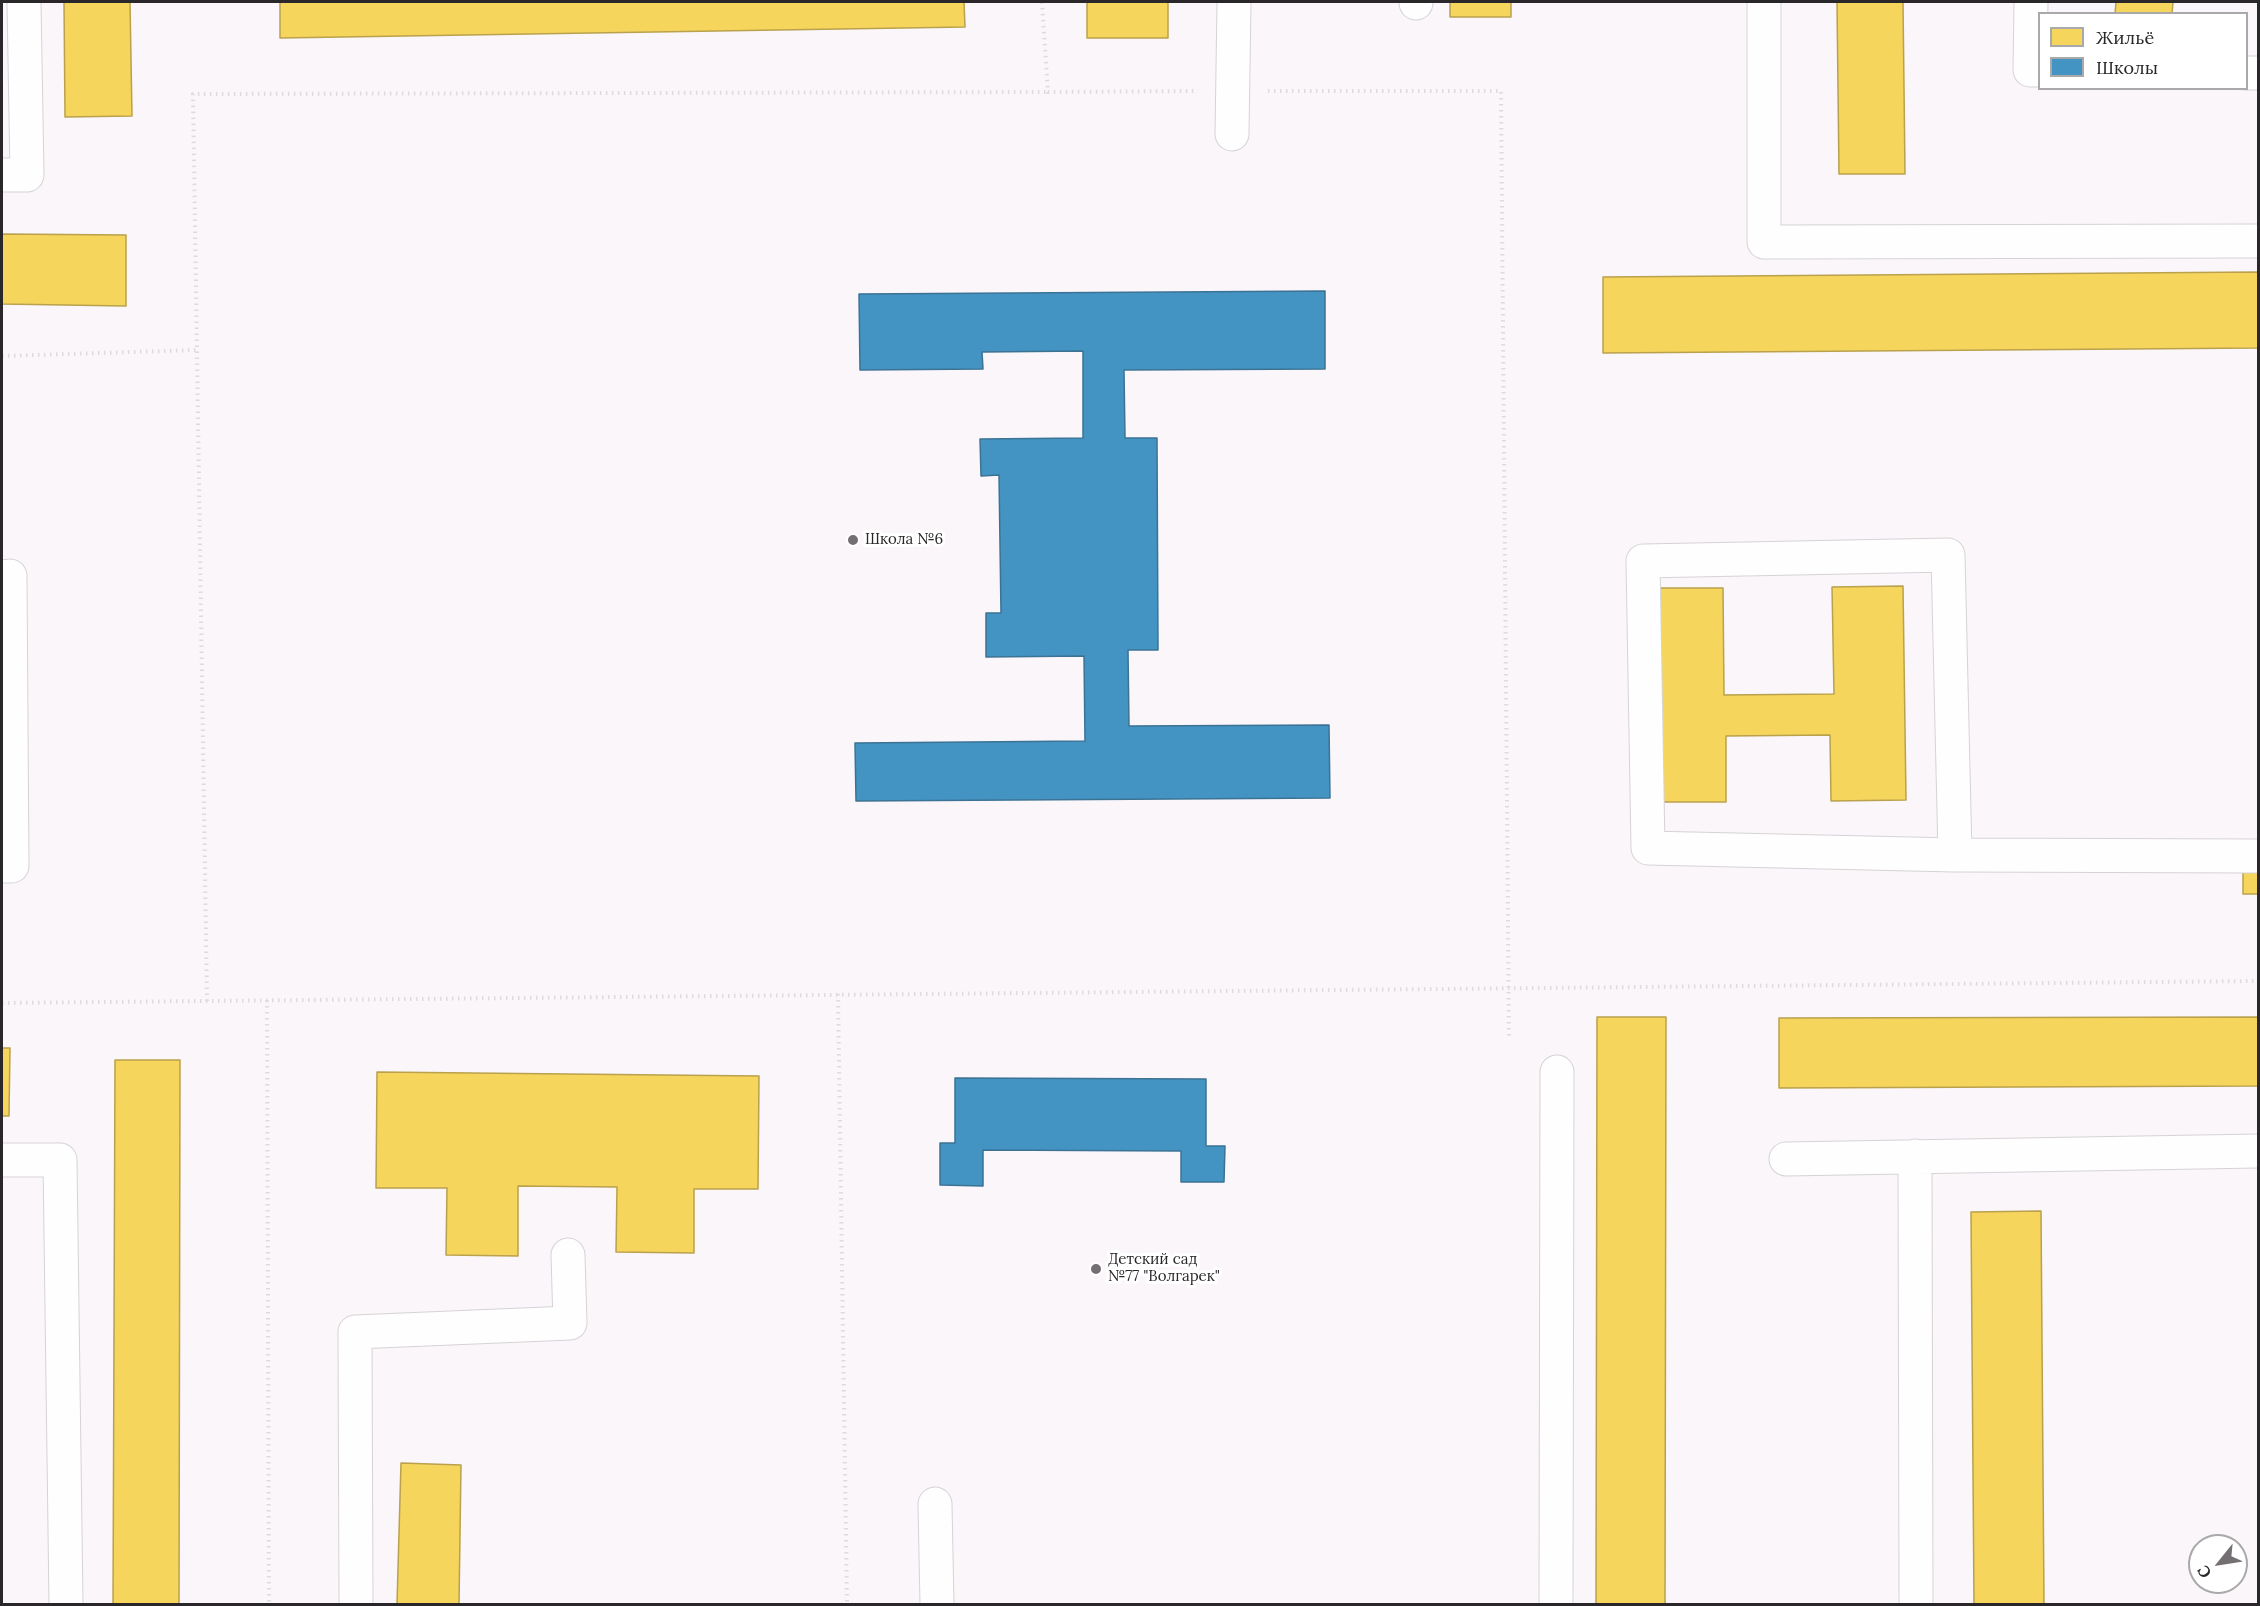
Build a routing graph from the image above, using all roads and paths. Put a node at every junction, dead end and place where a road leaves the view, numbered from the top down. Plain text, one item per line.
1 (24, 2) edge
2 (1042, 2) edge
3 (1234, 2) edge
4 (1764, 2) edge
5 (2031, 2) edge
6 (2038, 70) edge
7 (1233, 91) junction
8 (1048, 92) junction
9 (1232, 134) dead end
10 (2, 175) edge
11 (2259, 241) edge
12 (197, 350) junction
13 (2, 356) edge
14 (2, 577) edge
15 (1955, 855) junction
16 (2259, 856) edge
17 (2, 866) edge
18 (2259, 981) edge
19 (1509, 987) junction
20 (838, 994) junction
21 (267, 1000) junction
22 (207, 1001) junction
23 (2, 1003) edge
24 (1509, 1039) dead end
25 (1557, 1072) dead end
26 (2259, 1151) edge
27 (1915, 1156) junction
28 (1786, 1159) dead end
29 (2, 1160) edge
30 (568, 1255) dead end
31 (935, 1504) dead end
32 (66, 1605) edge
33 (269, 1605) edge
34 (356, 1605) edge
35 (847, 1605) edge
36 (937, 1605) edge
37 (1556, 1605) edge
38 (1916, 1605) edge

1 - 10 lane
2 - 8 path
3 - 7 lane
4 - 11 lane
5 - 6 lane
7 - 8 path
7 - 9 lane
7 - 19 path
8 - 12 path
12 - 13 path
12 - 22 path
14 - 17 lane
15 - 15 lane
15 - 16 lane
18 - 19 path
19 - 20 path
19 - 24 path
20 - 21 path
20 - 35 path
21 - 22 path
21 - 33 path
22 - 23 path
25 - 37 lane
26 - 27 lane
27 - 28 lane
27 - 38 lane
29 - 32 lane
30 - 34 lane
31 - 36 lane

